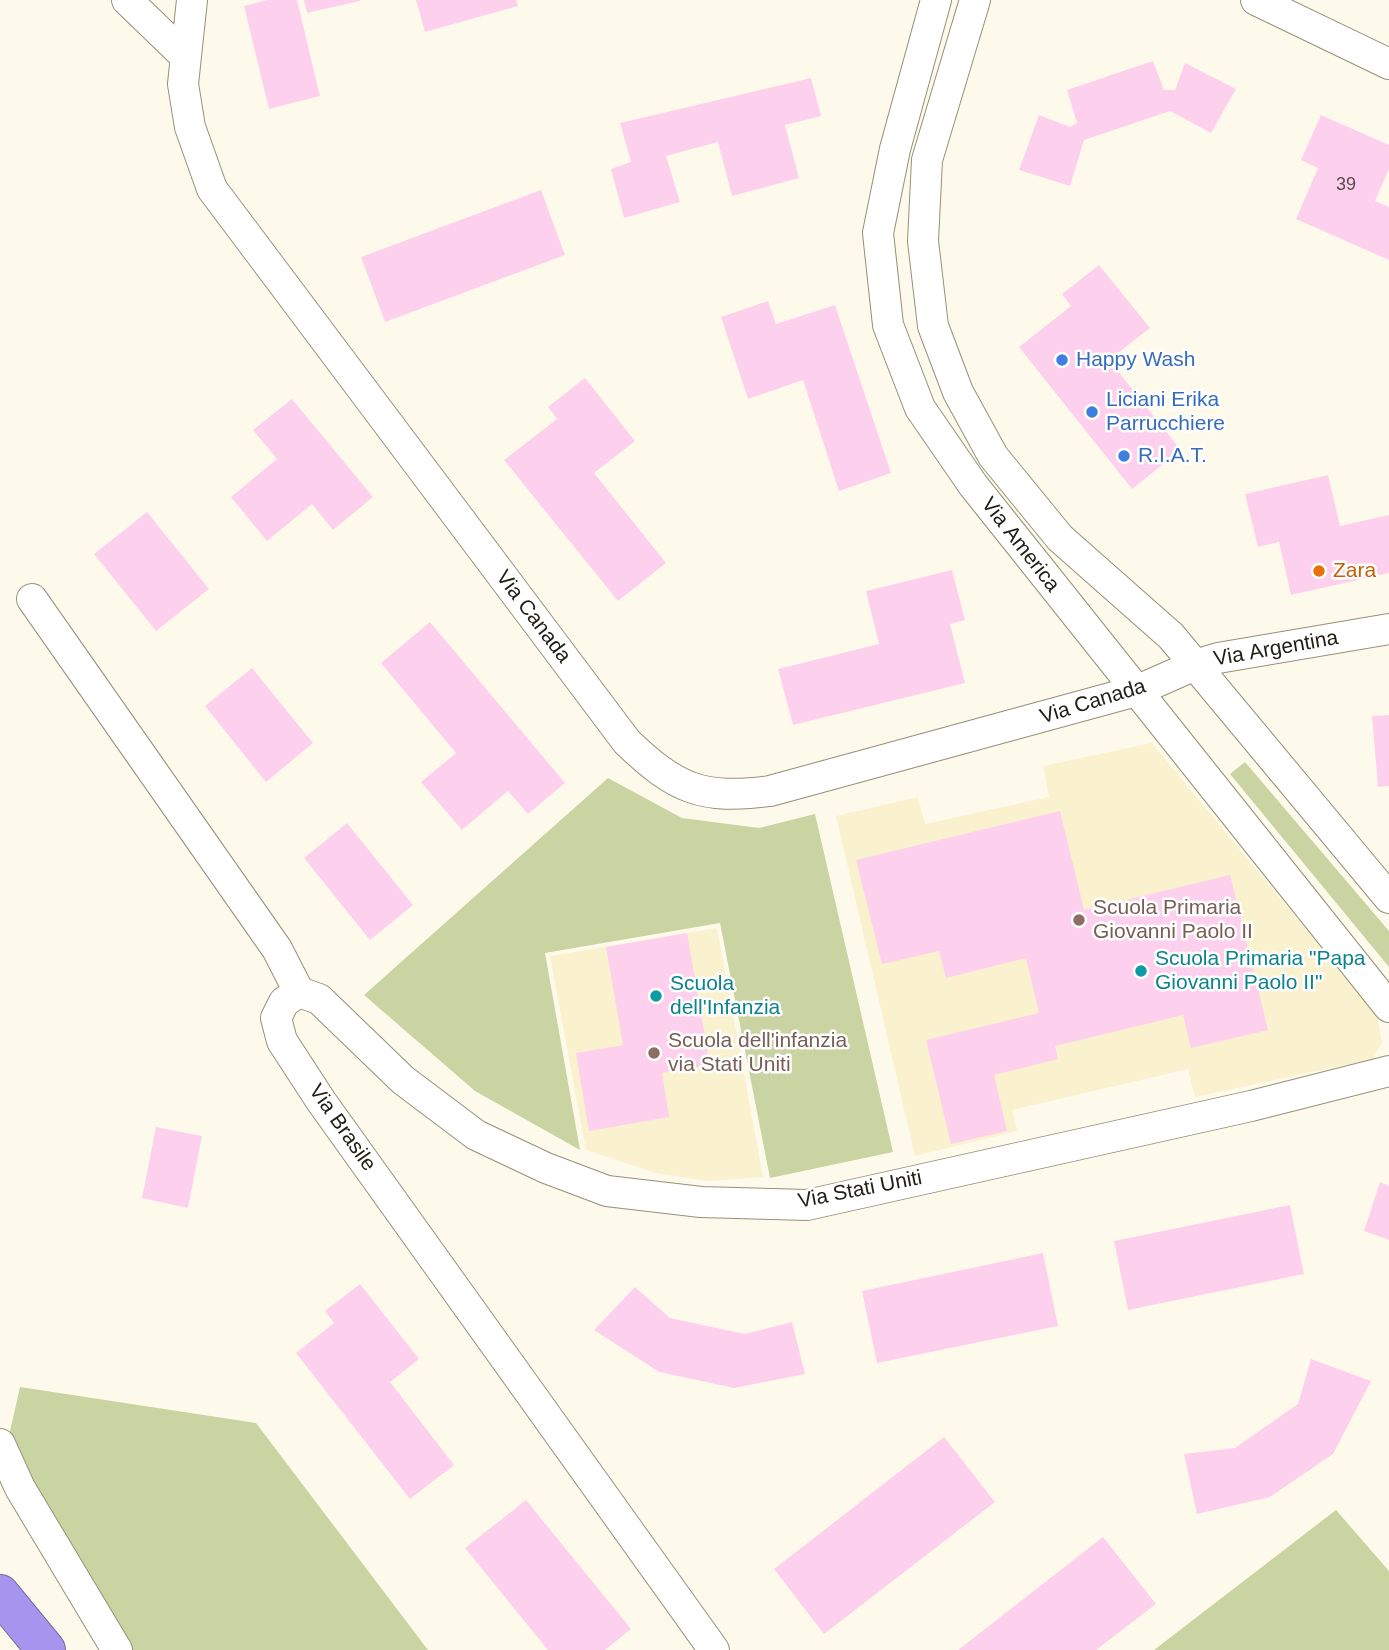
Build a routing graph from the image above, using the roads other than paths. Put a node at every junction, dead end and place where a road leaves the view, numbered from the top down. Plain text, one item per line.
1 (127, 0) edge
2 (192, 0) edge
3 (936, 0) edge
4 (975, 0) edge
5 (1264, 1) edge
6 (186, 57) junction
7 (1389, 64) edge
8 (32, 599) dead end
9 (1389, 629) edge
10 (1195, 664) junction
11 (1167, 678) joint
12 (1136, 691) junction
13 (1389, 898) edge
14 (299, 992) junction
15 (1389, 1007) edge
16 (1389, 1071) edge
17 (0, 1444) edge
18 (0, 1594) edge
19 (46, 1650) edge
20 (117, 1650) edge
21 (714, 1650) edge

1 - 6 street
2 - 6 street, Via Canada
3 - 12 street, Via America
4 - 10 street, Via America
5 - 7 street
6 - 12 street, Via Canada
8 - 14 street
9 - 10 street, Via Argentina
10 - 11 street, Via Argentina
10 - 13 street, Via America
11 - 12 street, Via Canada
12 - 15 street, Via America
14 - 16 street, Via Stati Uniti
14 - 21 street, Via Brasile
17 - 20 street
18 - 19 highway

